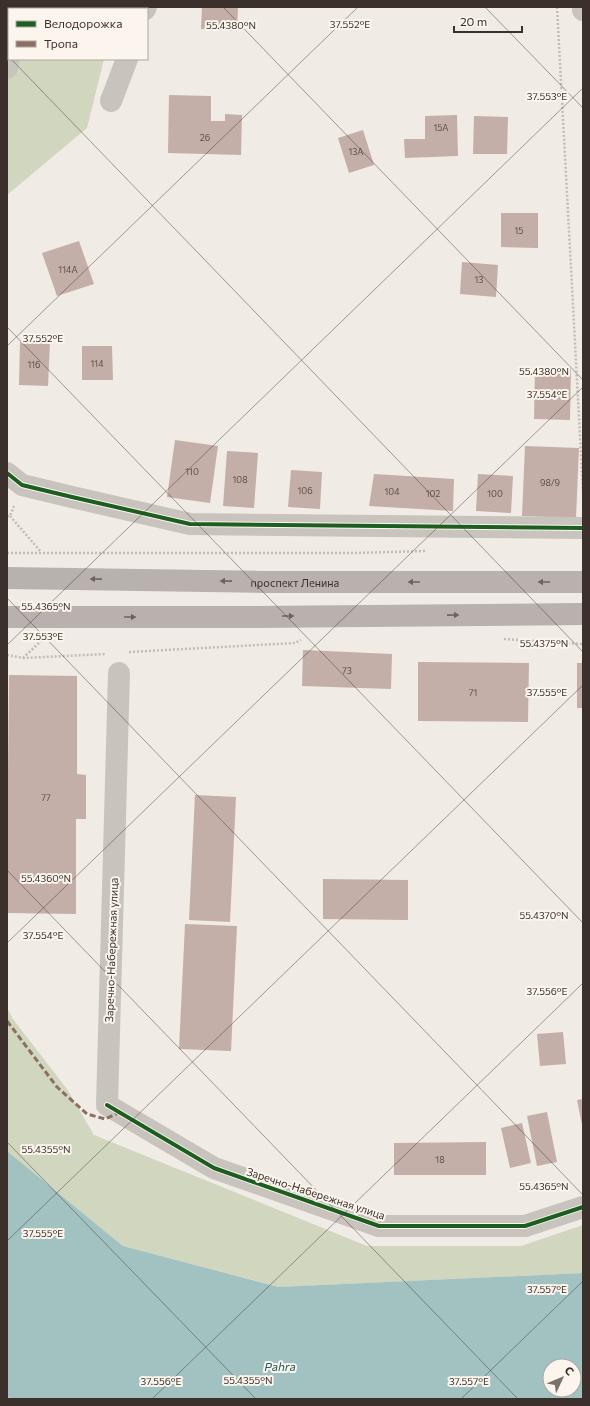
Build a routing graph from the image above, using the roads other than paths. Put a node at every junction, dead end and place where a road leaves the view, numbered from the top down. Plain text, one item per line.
1 (583, 7) edge
2 (583, 10) edge
3 (127, 60) edge
4 (111, 101) dead end
5 (7, 473) edge
6 (583, 528) edge
7 (7, 578) edge
8 (583, 582) edge
9 (583, 614) edge
10 (7, 617) edge
11 (122, 663) road end
12 (583, 1207) edge

1 - 2 street
3 - 4 street
5 - 6 street
8 -> 7 main road, проспект Ленина
10 -> 9 main road
11 - 12 street, Заречно-Набережная улица

